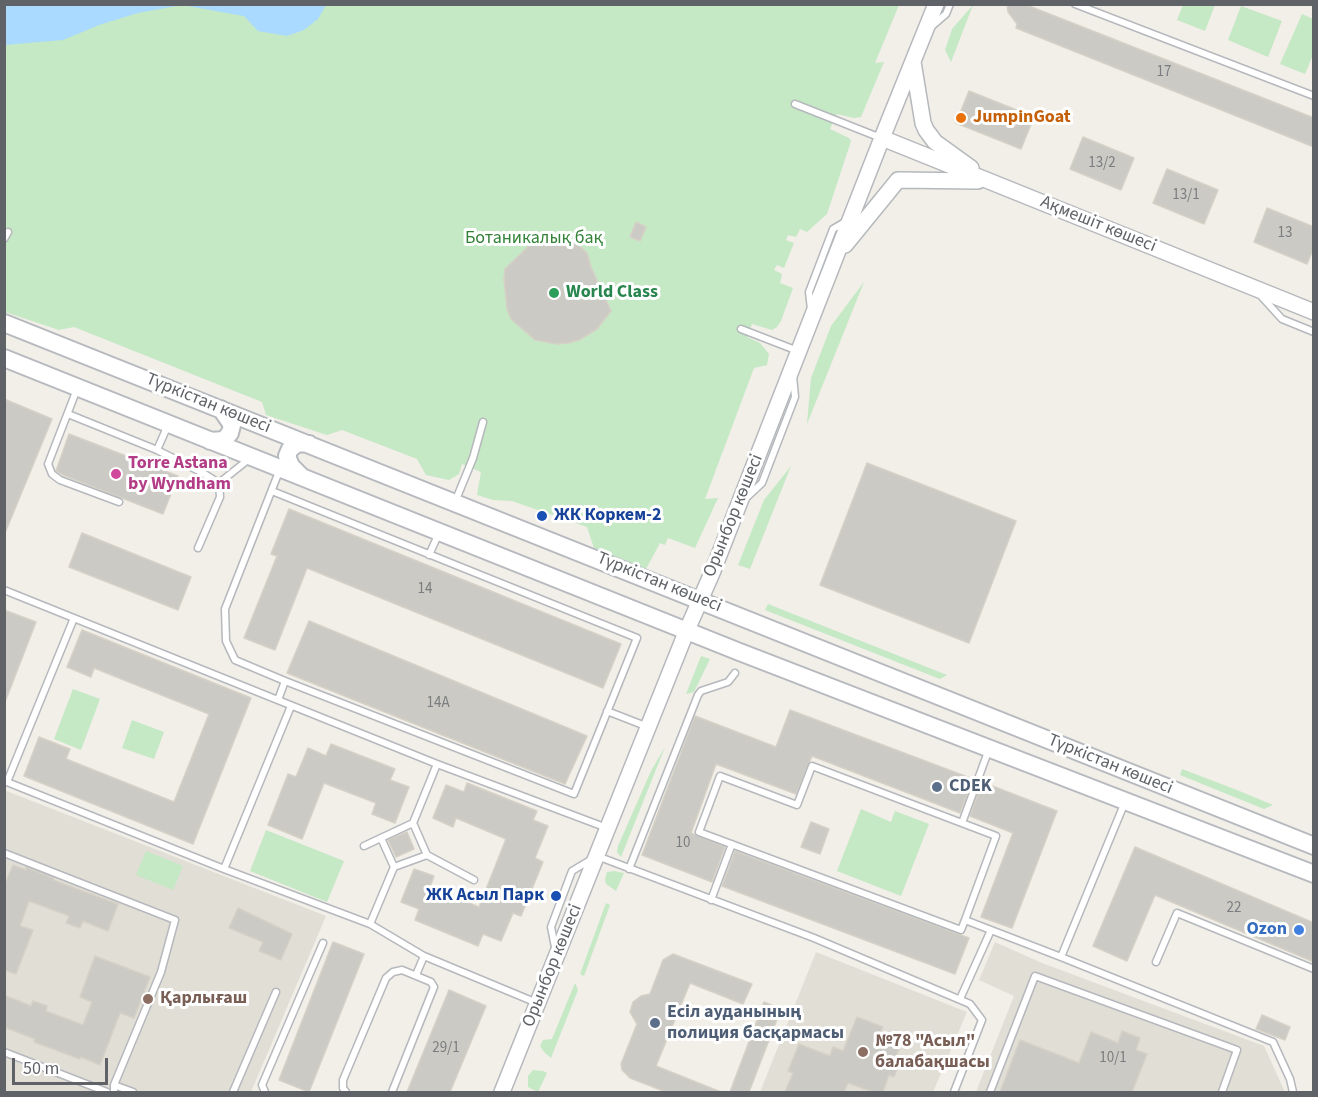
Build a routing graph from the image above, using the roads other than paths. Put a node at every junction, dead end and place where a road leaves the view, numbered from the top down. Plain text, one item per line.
1 (936, 4) edge
2 (950, 4) edge
3 (1074, 5) edge
4 (925, 32) junction
5 (913, 62) junction
6 (1314, 96) edge
7 (795, 104) dead end
8 (882, 138) junction
9 (987, 181) junction
10 (850, 219) junction
11 (8, 232) dead end
12 (4, 239) edge
13 (836, 256) junction
14 (1256, 289) junction
15 (1314, 312) edge
16 (812, 317) junction
17 (4, 323) edge
18 (741, 329) dead end
19 (1314, 332) edge
20 (799, 351) junction
21 (4, 358) edge
22 (78, 388) junction
23 (220, 409) junction
24 (68, 414) junction
25 (483, 422) dead end
26 (168, 424) junction
27 (210, 441) junction
28 (309, 444) junction
29 (157, 450) junction
30 (251, 457) junction
31 (280, 469) junction
32 (302, 478) junction
33 (219, 483) junction
34 (272, 491) junction
35 (119, 502) dead end
36 (455, 502) junction
37 (439, 532) junction
38 (198, 548) dead end
39 (429, 555) junction
40 (4, 590) edge
41 (700, 600) junction
42 (74, 618) junction
43 (687, 630) junction
44 (735, 673) dead end
45 (285, 681) junction
46 (278, 700) junction
47 (291, 705) junction
48 (607, 711) junction
49 (648, 727) junction
50 (989, 748) junction
51 (437, 764) junction
52 (6, 781) edge
53 (1125, 801) junction
54 (413, 823) junction
55 (962, 823) junction
56 (608, 829) junction
57 (381, 838) junction
58 (732, 844) junction
59 (364, 846) dead end
60 (1314, 846) edge
61 (4, 853) edge
62 (427, 855) junction
63 (597, 856) junction
64 (394, 867) junction
65 (224, 869) junction
66 (628, 869) junction
67 (1314, 874) edge
68 (474, 880) dead end
69 (711, 900) junction
70 (965, 920) junction
71 (370, 924) junction
72 (991, 930) junction
73 (324, 943) dead end
74 (424, 956) junction
75 (1061, 957) junction
76 (1156, 962) dead end
77 (1314, 969) edge
78 (416, 975) junction
79 (276, 992) dead end
80 (960, 999) junction
81 (538, 1003) junction
82 (4, 1052) edge
83 (114, 1084) junction
84 (507, 1091) edge
85 (107, 1092) edge
86 (114, 1092) edge
87 (133, 1092) edge
88 (233, 1092) edge
89 (265, 1092) edge
90 (346, 1092) edge
91 (392, 1092) edge
92 (954, 1092) edge
93 (990, 1092) edge
94 (1222, 1092) edge
95 (1293, 1092) edge

1 - 4 street, Орынбор көшесі
2 - 4 lane
3 - 6 lane
4 - 5 street, Орынбор көшесі
5 - 8 street, Орынбор көшесі
5 - 9 street
7 - 8 lane
8 - 9 street, Ақмешіт көшесі
8 - 10 street, Орынбор көшесі
9 - 13 street
9 - 14 street, Ақмешіт көшесі
10 - 13 street, Орынбор көшесі
10 - 16 lane
11 - 12 lane
13 - 16 street, Орынбор көшесі
14 - 15 street, Ақмешіт көшесі
14 - 19 lane
16 - 20 street, Орынбор көшесі
17 - 23 main road, Түркістан көшесі
18 - 20 lane
20 - 41 street, Орынбор көшесі
21 - 22 main road, Түркістан көшесі
22 - 24 lane
22 - 26 main road, Түркістан көшесі
23 - 27 main road
23 - 28 main road, Түркістан көшесі
24 - 29 lane
24 - 35 lane
25 - 36 lane
26 - 27 main road, Түркістан көшесі
26 - 29 lane
27 - 30 main road, Түркістан көшесі
28 - 32 main road
28 - 36 main road, Түркістан көшесі
29 - 33 lane
30 - 31 main road, Түркістан көшесі
30 - 33 lane
31 - 32 main road, Түркістан көшесі
31 - 34 lane
32 - 37 main road, Түркістан көшесі
33 - 38 lane
34 - 39 lane
34 - 45 lane
36 - 41 main road, Түркістан көшесі
37 - 39 lane
37 - 43 main road, Түркістан көшесі
39 - 48 lane
40 - 42 lane
41 - 43 street, Орынбор көшесі
41 - 60 main road, Түркістан көшесі
42 - 46 lane
42 - 52 lane
43 - 49 street, Орынбор көшесі
43 - 50 main road, Түркістан көшесі
44 - 66 lane
45 - 46 lane
45 - 48 lane
46 - 47 lane
47 - 51 lane
47 - 65 lane
48 - 49 lane
49 - 56 street, Орынбор көшесі
50 - 53 main road, Түркістан көшесі
50 - 55 lane
51 - 54 lane
51 - 56 lane
52 - 65 lane
53 - 67 main road, Түркістан көшесі
53 - 75 lane
54 - 57 lane
54 - 62 lane
55 - 58 lane
55 - 70 lane
56 - 63 street, Орынбор көшесі
57 - 59 lane
57 - 64 lane
58 - 69 lane
58 - 70 lane
61 - 83 lane
62 - 64 lane
62 - 68 lane
63 - 66 lane
63 - 81 street, Орынбор көшесі
64 - 71 lane
65 - 71 lane
66 - 69 lane
69 - 80 lane
70 - 72 lane
71 - 74 lane
72 - 75 lane
72 - 80 lane
73 - 89 lane
74 - 78 lane
74 - 81 lane
75 - 95 lane
76 - 77 lane
78 - 90 lane
78 - 91 lane
79 - 88 lane
80 - 92 lane
81 - 84 street, Орынбор көшесі
82 - 85 lane
83 - 86 lane
83 - 87 lane
93 - 94 lane

